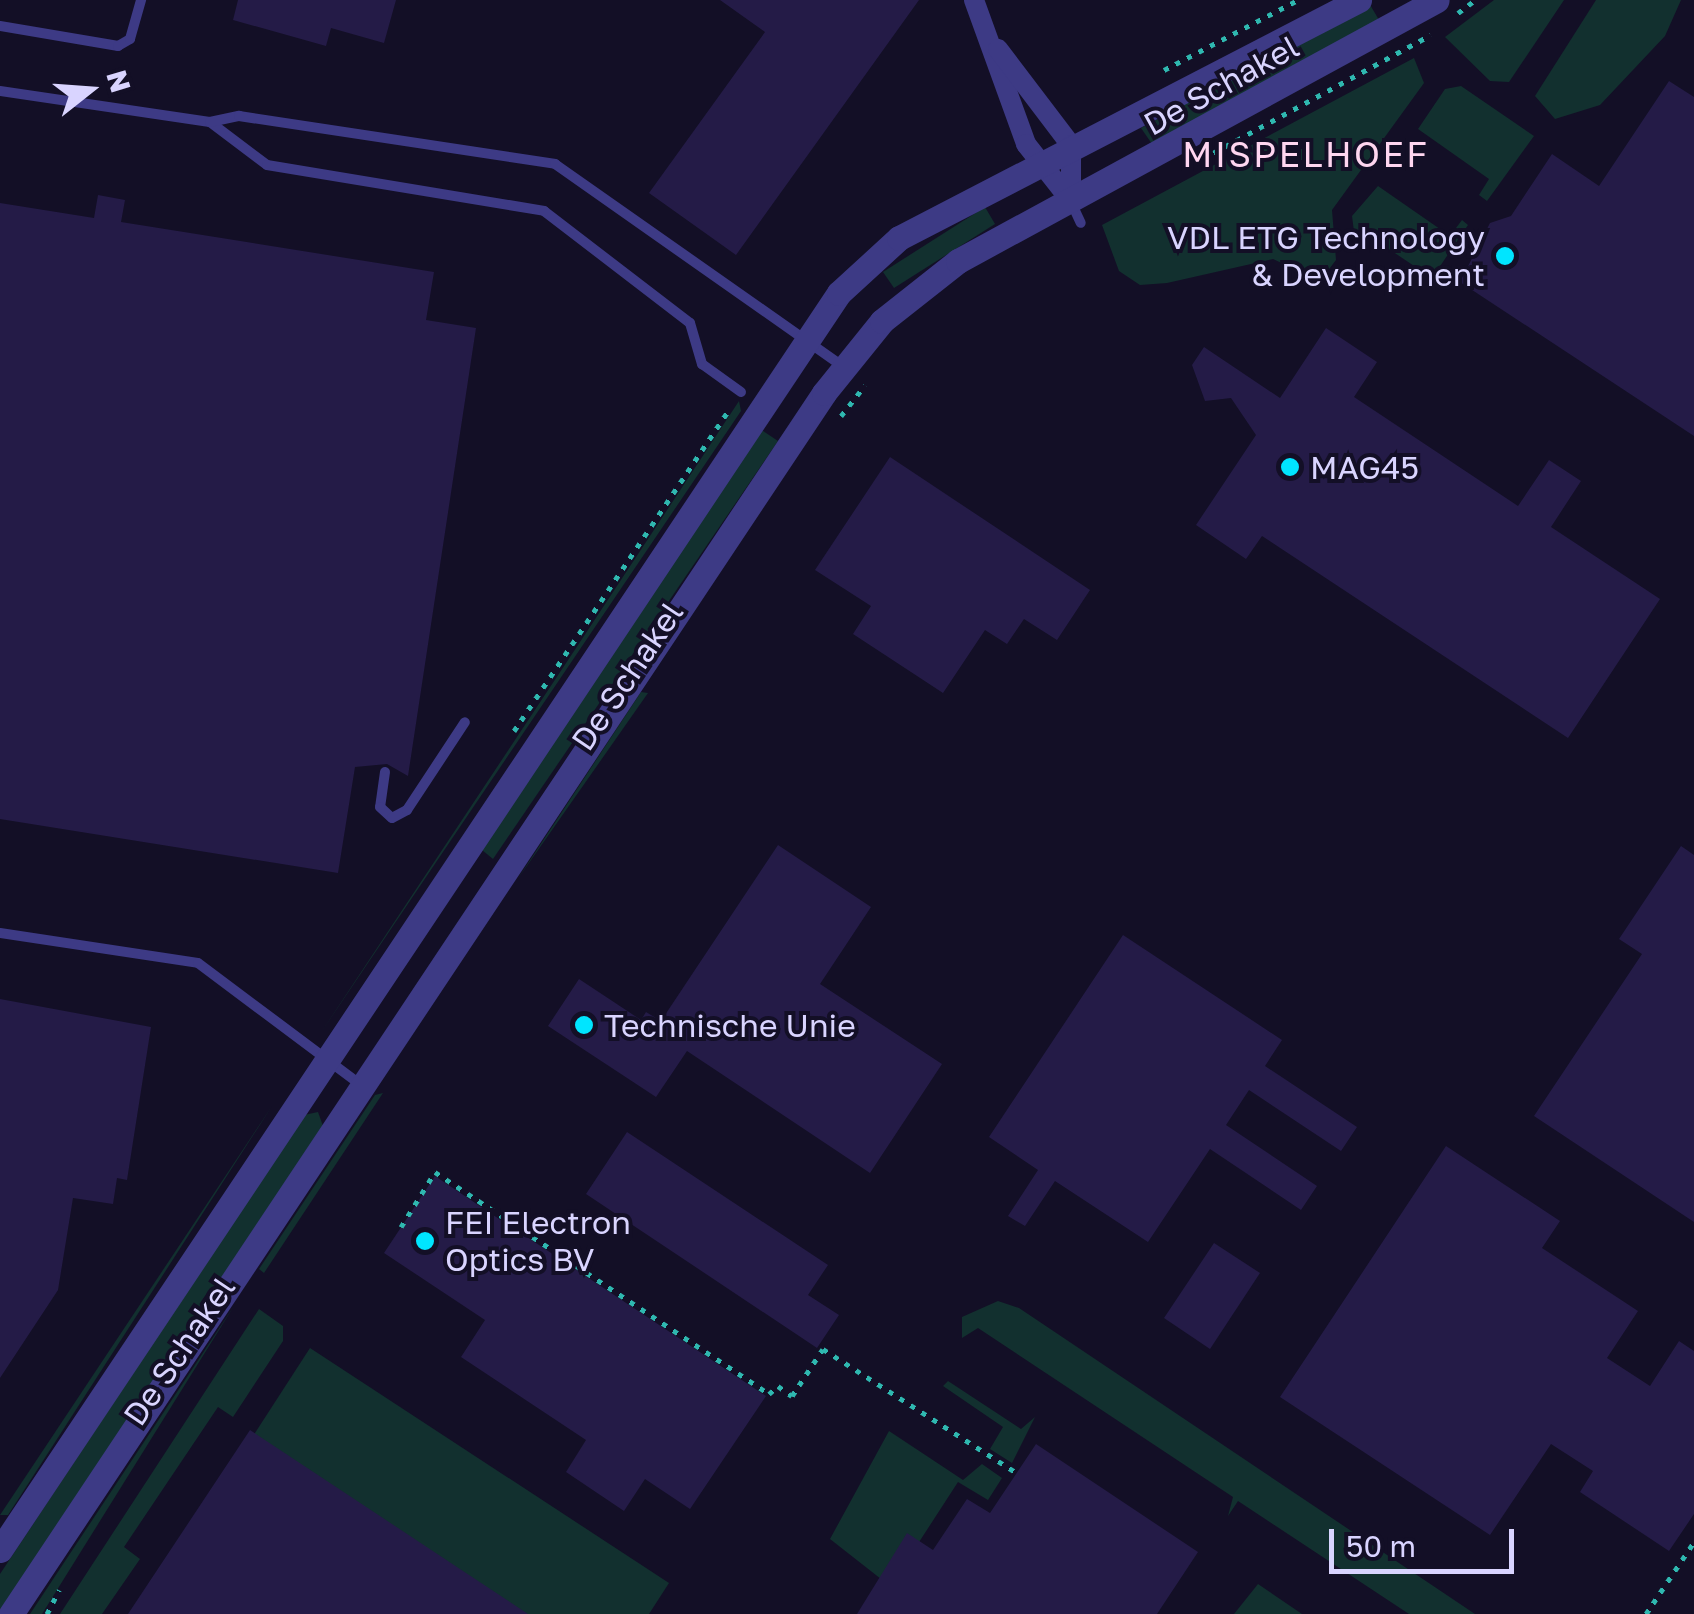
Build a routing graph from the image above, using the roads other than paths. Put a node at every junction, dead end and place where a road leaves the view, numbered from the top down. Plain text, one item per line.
1 (141, 0) edge
2 (974, 0) edge
3 (1359, 0) edge
4 (1437, 0) edge
5 (0, 26) edge
6 (998, 48) junction
7 (978, 58) dead end
8 (0, 91) edge
9 (210, 122) junction
10 (1072, 144) junction
11 (1037, 162) junction
12 (1076, 212) junction
13 (805, 342) junction
14 (842, 366) junction
15 (741, 392) dead end
16 (465, 722) dead end
17 (385, 772) dead end
18 (0, 933) edge
19 (324, 1058) junction
20 (365, 1088) junction
21 (0, 1550) edge
22 (10, 1614) edge

1 - 5 lane
2 - 6 street
3 - 10 street, De Schakel
4 - 12 street, De Schakel
6 - 7 lane
6 - 10 street
6 - 11 street
8 - 9 lane
9 - 13 lane
9 - 15 lane
10 - 11 street, De Schakel
10 - 12 street
11 - 12 street
11 - 13 street, De Schakel
12 - 14 street, De Schakel
13 - 14 lane
13 - 19 street, De Schakel
14 - 20 street, De Schakel
16 - 17 lane
18 - 19 lane
19 - 20 lane
19 - 21 street, De Schakel
20 - 22 street, De Schakel

